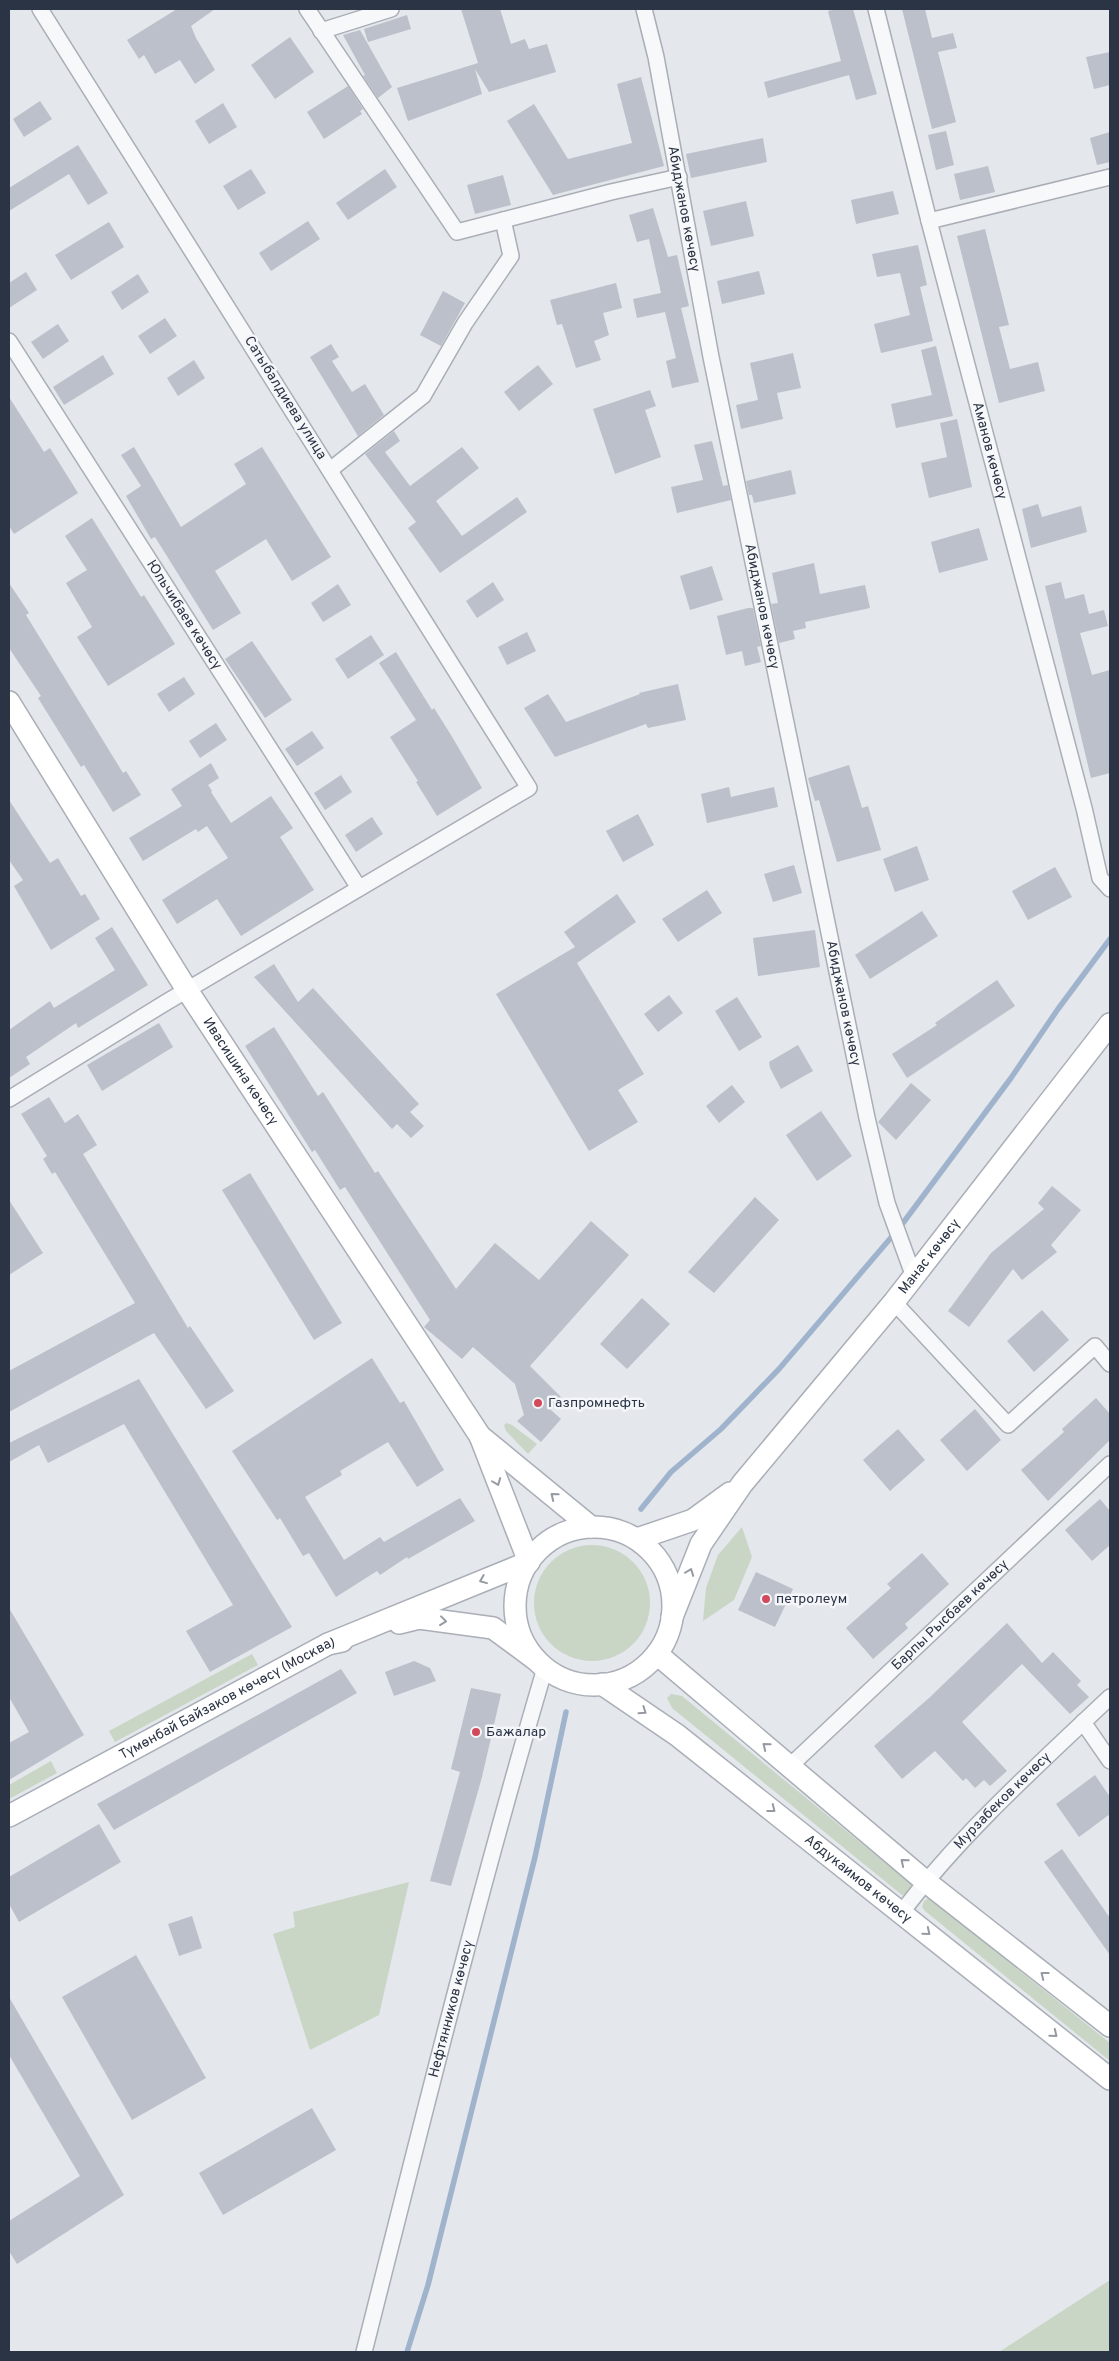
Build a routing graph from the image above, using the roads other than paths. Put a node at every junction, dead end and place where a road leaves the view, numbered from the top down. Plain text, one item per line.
1 (40, 9) edge
2 (307, 9) edge
3 (391, 9) edge
4 (644, 9) edge
5 (876, 9) edge
6 (321, 30) junction
7 (679, 177) junction
8 (1110, 177) edge
9 (503, 220) junction
10 (929, 221) junction
11 (9, 341) edge
12 (330, 470) junction
13 (9, 702) edge
14 (359, 888) junction
15 (1110, 889) edge
16 (187, 990) junction
17 (1110, 1024) edge
18 (9, 1099) edge
19 (914, 1277) junction
20 (894, 1302) junction
21 (1110, 1364) edge
22 (480, 1436) junction
23 (1110, 1464) edge
24 (742, 1484) junction
25 (591, 1527) junction
26 (637, 1539) junction
27 (528, 1562) junction
28 (672, 1617) junction
29 (328, 1644) junction
30 (657, 1654) junction
31 (540, 1663) junction
32 (602, 1684) junction
33 (1110, 1697) edge
34 (1083, 1722) junction
35 (1110, 1760) edge
36 (790, 1766) junction
37 (9, 1816) edge
38 (926, 1881) junction
39 (902, 1912) junction
40 (1110, 2026) edge
41 (1110, 2079) edge
42 (364, 2352) edge

1 - 12 street, Сатыбалдиева улица
2 - 6 street
3 - 6 street
4 - 7 street, Абиджанов көчөсү
5 - 10 street, Аманов көчөсү
6 - 9 street
7 - 9 street
7 - 19 street, Абиджанов көчөсү
8 - 10 street
9 - 12 street
10 - 15 street, Аманов көчөсү
11 - 14 street, Юльчибаев көчөсү
12 - 14 street, Сатыбалдиева улица
13 - 16 main road, Ивасишина көчөсү
14 - 16 street
16 - 18 street
16 - 22 main road, Ивасишина көчөсү
17 - 19 main road, Манас көчөсү
19 - 20 main road, Манас көчөсү
20 - 21 street
20 - 24 main road, Манас көчөсү
25 -> 22 main road
22 -> 27 main road
23 - 36 street, Барпы Рысбаев көчөсү
24 - 26 main road
28 -> 24 main road
25 - 26 main road
25 - 27 main road
26 - 28 main road
27 -> 29 main road
27 - 31 main road
28 - 30 main road
29 -> 31 main road, Түмөнбай Байзаков көчөсү (Москва)
29 - 37 main road, Түмөнбай Байзаков көчөсү (Москва)
30 - 32 main road
36 -> 30 main road
31 - 32 main road
31 - 42 street, Нефтянников көчөсү
32 -> 39 main road, Абдукаимов көчөсү
33 - 34 street, Мурзабеков көчөсү
34 - 35 street
34 - 38 street, Мурзабеков көчөсү
38 -> 36 main road
38 - 39 street, Мурзабеков көчөсү
40 -> 38 main road
39 -> 41 main road, Абдукаимов көчөсү

